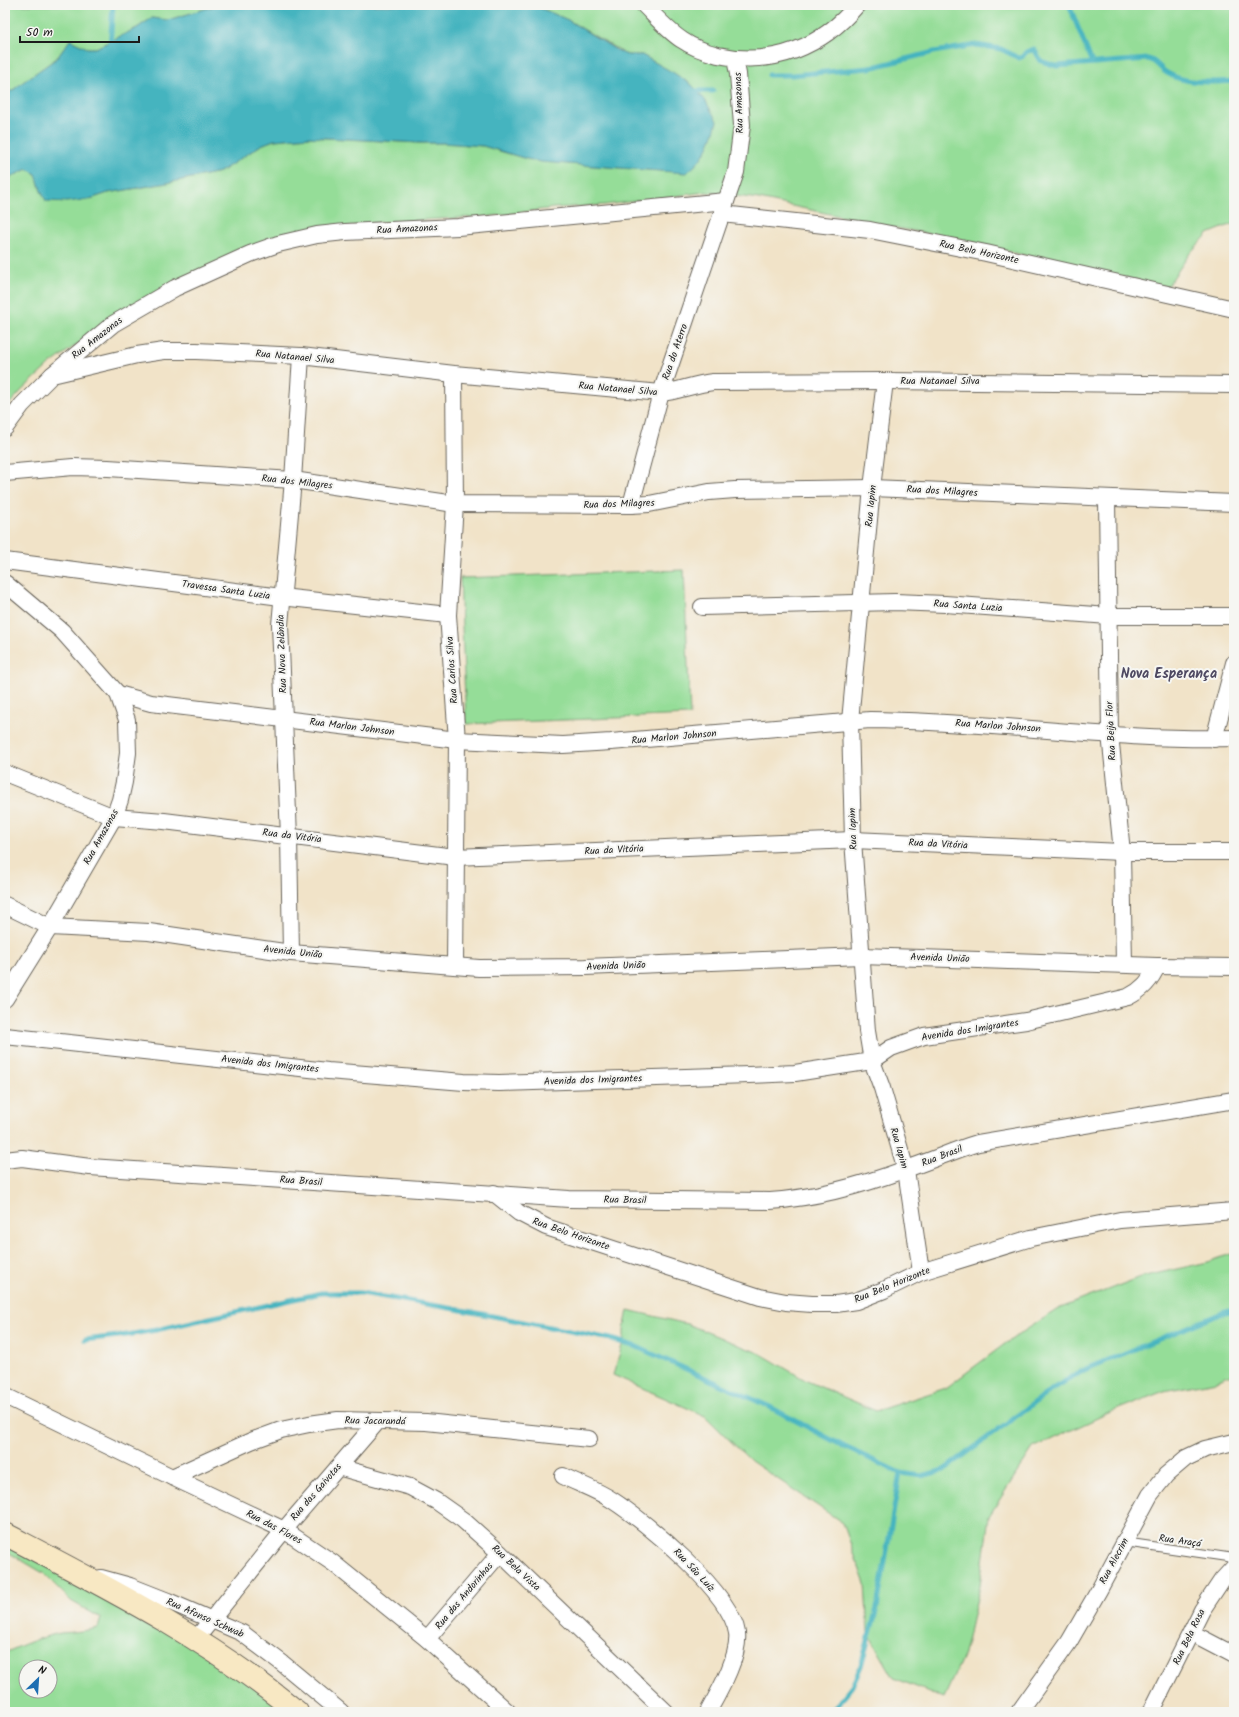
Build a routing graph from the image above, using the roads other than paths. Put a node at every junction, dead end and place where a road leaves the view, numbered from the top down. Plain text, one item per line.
1 (644, 5) edge
2 (857, 5) edge
3 (736, 59) junction
4 (724, 208) junction
5 (1234, 309) edge
6 (302, 356) junction
7 (454, 374) junction
8 (52, 375) junction
9 (885, 381) junction
10 (1234, 386) edge
11 (660, 393) junction
12 (5, 428) edge
13 (5, 473) edge
14 (293, 480) junction
15 (872, 488) junction
16 (1107, 499) junction
17 (1234, 503) edge
18 (455, 504) junction
19 (631, 505) junction
20 (5, 561) edge
21 (5, 583) edge
22 (281, 597) junction
23 (861, 602) junction
24 (702, 607) dead end
25 (448, 615) junction
26 (1109, 616) junction
27 (1234, 616) edge
28 (1234, 663) edge
29 (118, 694) junction
30 (285, 718) junction
31 (850, 721) junction
32 (1110, 734) junction
33 (1234, 738) edge
34 (1214, 739) junction
35 (457, 740) junction
36 (5, 773) edge
37 (114, 817) junction
38 (289, 836) junction
39 (853, 840) junction
40 (1122, 852) junction
41 (1234, 852) edge
42 (455, 857) junction
43 (5, 905) edge
44 (50, 927) junction
45 (291, 953) junction
46 (861, 956) junction
47 (1124, 964) junction
48 (455, 966) junction
49 (1157, 966) junction
50 (1234, 966) edge
51 (5, 999) edge
52 (5, 1036) edge
53 (872, 1061) junction
54 (1234, 1100) edge
55 (5, 1160) edge
56 (906, 1170) junction
57 (494, 1193) junction
58 (1234, 1211) edge
59 (921, 1272) junction
60 (5, 1396) edge
61 (378, 1421) junction
62 (589, 1439) dead end
63 (1234, 1442) edge
64 (338, 1467) junction
65 (563, 1476) dead end
66 (172, 1477) junction
67 (284, 1530) junction
68 (5, 1534) edge
69 (1124, 1542) junction
70 (500, 1553) junction
71 (1234, 1558) edge
72 (1234, 1567) edge
73 (71, 1569) junction
74 (211, 1619) junction
75 (1192, 1633) junction
76 (196, 1639) junction
77 (428, 1639) junction
78 (1234, 1655) edge
79 (297, 1712) edge
80 (341, 1712) edge
81 (508, 1712) edge
82 (666, 1712) edge
83 (708, 1712) edge
84 (1018, 1712) edge
85 (1151, 1712) edge

1 - 3 street
2 - 3 street
3 - 4 street, Rua Amazonas
4 - 5 street, Rua Belo Horizonte
4 - 8 street, Rua Amazonas
4 - 11 street, Rua do Aterro
6 - 7 street, Rua Natanael Silva
6 - 8 street, Rua Natanael Silva
6 - 14 street, Rua Nova Zelândia
7 - 11 street, Rua Natanael Silva
7 - 18 street, Rua Carlos Silva
8 - 12 street, Rua Amazonas
9 - 10 street, Rua Natanael Silva
9 - 11 street, Rua Natanael Silva
9 - 15 street, Rua Iapim
11 - 19 street, Rua do Aterro
13 - 14 street, Rua dos Milagres
14 - 18 street, Rua dos Milagres
14 - 22 street, Rua Nova Zelândia
15 - 16 street, Rua dos Milagres
15 - 19 street, Rua dos Milagres
15 - 23 street, Rua Iapim
16 - 17 street, Rua dos Milagres
16 - 26 street, Rua Beija Flor
18 - 19 street, Rua dos Milagres
18 - 25 street, Rua Carlos Silva
20 - 22 street, Travessa Santa Luzia
21 - 29 street, Rua Amazonas
22 - 25 street, Travessa Santa Luzia
22 - 30 street, Rua Nova Zelândia
23 - 24 street, Rua Santa Luzia
23 - 26 street, Rua Santa Luzia
23 - 31 street, Rua Iapim
25 - 35 street, Rua Carlos Silva
26 - 27 street, Rua Santa Luzia
26 - 32 street, Rua Beija Flor
28 - 34 street
29 - 30 street, Rua Marlon Johnson
29 - 37 street, Rua Amazonas
30 - 35 street, Rua Marlon Johnson
30 - 38 street, Rua Nova Zelândia
31 - 32 street, Rua Marlon Johnson
31 - 35 street, Rua Marlon Johnson
31 - 39 street, Rua Iapim
32 - 34 street, Rua Marlon Johnson
32 - 40 street, Rua Beija Flor
33 - 34 street, Rua Marlon Johnson
35 - 42 street, Rua Carlos Silva
36 - 37 street, Rua da Vitória
37 - 38 street, Rua da Vitória
37 - 44 street, Rua Amazonas
38 - 42 street, Rua da Vitória
38 - 45 street, Rua Nova Zelândia
39 - 40 street, Rua da Vitória
39 - 42 street, Rua da Vitória
39 - 46 street, Rua Iapim
40 - 41 street, Rua da Vitória
40 - 47 street, Rua Beija Flor
42 - 48 street, Rua Carlos Silva
43 - 44 street, Avenida União
44 - 45 street, Avenida União
44 - 51 street, Rua Amazonas
45 - 48 street, Avenida União
46 - 47 street, Avenida União
46 - 48 street, Avenida União
46 - 53 street, Rua Iapim
47 - 49 street, Avenida União
49 - 50 street, Avenida União
49 - 53 street, Avenida dos Imigrantes
52 - 53 street, Avenida dos Imigrantes
53 - 56 street, Rua Iapim
54 - 56 street, Rua Brasil
55 - 57 street, Rua Brasil
56 - 57 street, Rua Brasil
56 - 59 street, Rua Iapim
57 - 59 street, Rua Belo Horizonte
58 - 59 street, Rua Belo Horizonte
60 - 66 street, Rua das Flores
61 - 62 street, Rua Jacarandá
61 - 64 street, Rua das Gaivotas
61 - 66 street, Rua Jacarandá
63 - 69 street, Rua Alecrim
64 - 67 street, Rua das Gaivotas
64 - 70 street, Rua Bela Vista
65 - 83 street, Rua São Luíz
66 - 67 street, Rua das Flores
67 - 74 street, Rua das Gaivotas
67 - 77 street, Rua das Flores
68 - 73 street, Rua Afonso Schwab
69 - 71 lane, Rua Araçá
69 - 84 street, Rua Alecrim
70 - 77 street, Rua das Andorinhas
70 - 82 street, Rua Bela Vista
72 - 75 street, Rua Bela Rosa
73 - 74 street, Rua Afonso Schwab
73 - 76 street, Rua Afonso Schwab
74 - 76 street, Rua das Gaivotas
74 - 80 street, Rua Afonso Schwab
75 - 78 street
75 - 85 street, Rua Bela Rosa
76 - 79 street, Rua Afonso Schwab
77 - 81 street, Rua das Flores

